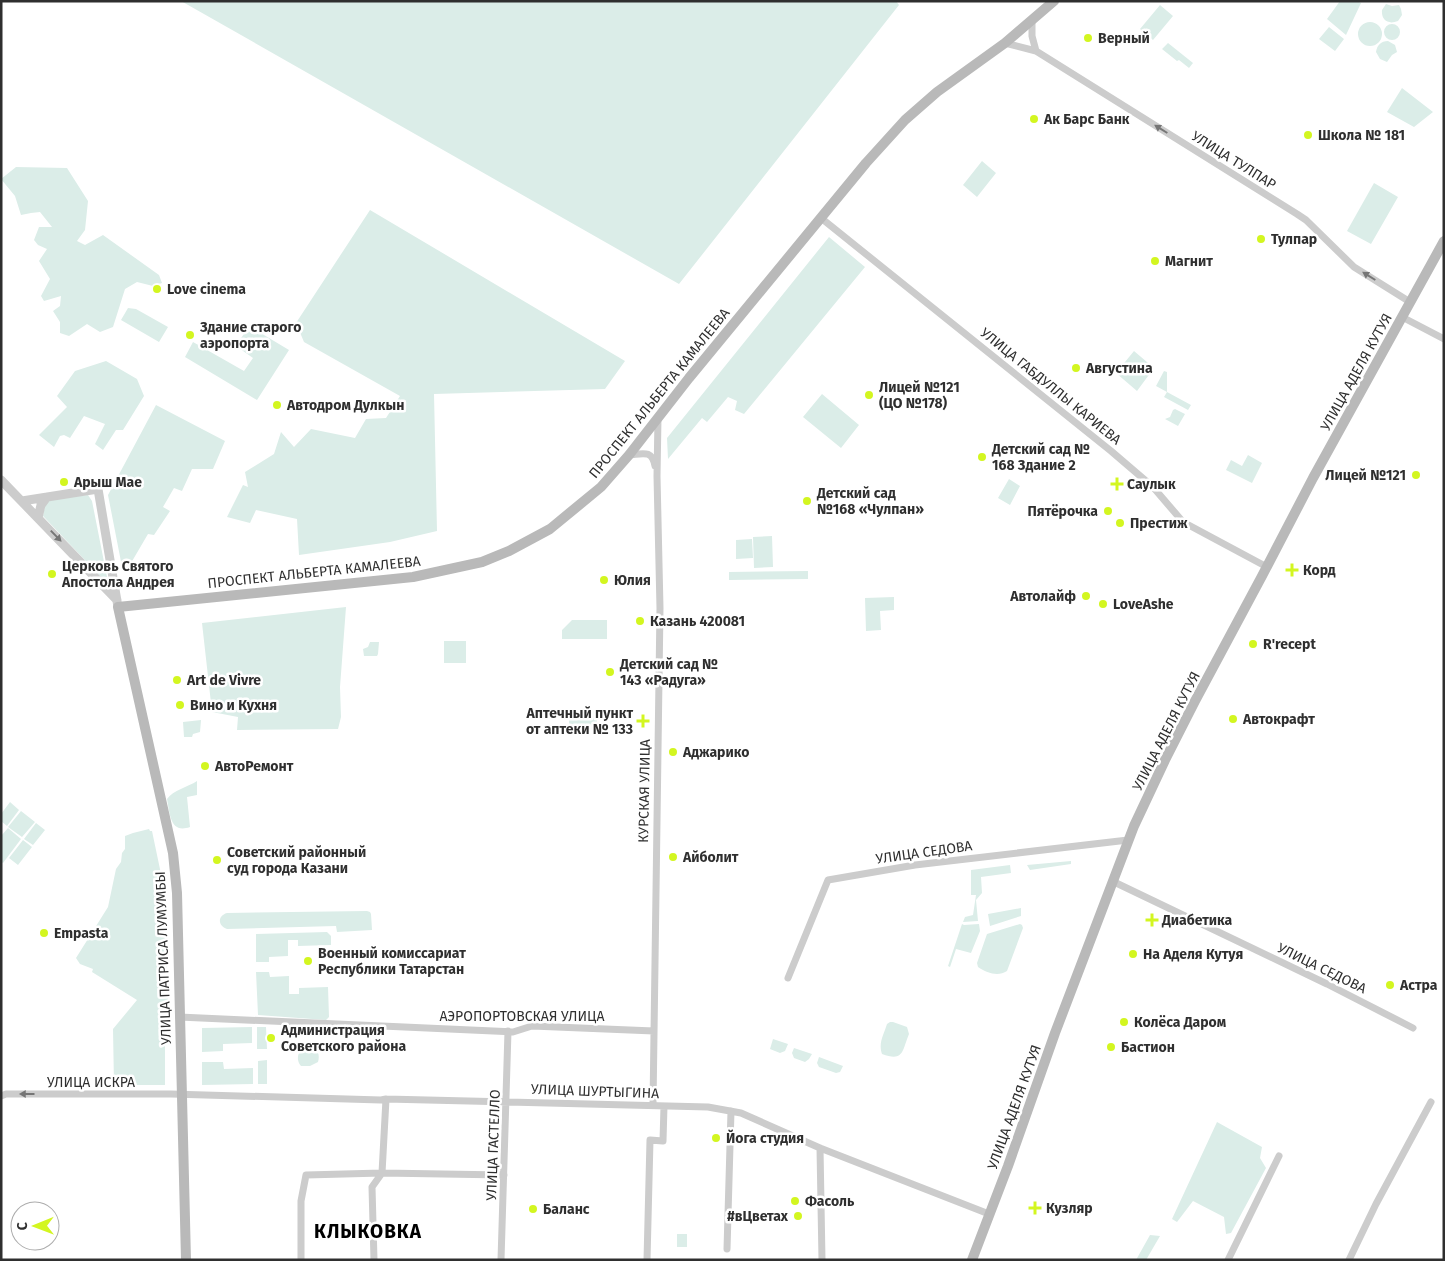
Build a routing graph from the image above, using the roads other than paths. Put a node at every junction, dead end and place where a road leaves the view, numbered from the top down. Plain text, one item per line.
1 (1054, 1) edge
2 (1032, 20) junction
3 (1005, 43) junction
4 (1036, 51) junction
5 (821, 218) junction
6 (1444, 241) edge
7 (1410, 302) junction
8 (1402, 317) junction
9 (1444, 339) edge
10 (658, 418) junction
11 (629, 454) junction
12 (657, 476) junction
13 (1, 480) edge
14 (47, 497) junction
15 (22, 501) junction
16 (38, 518) junction
17 (1267, 568) junction
18 (118, 604) junction
19 (1128, 840) junction
20 (1112, 881) junction
21 (788, 978) dead end
22 (180, 1017) junction
23 (1413, 1028) dead end
24 (508, 1031) junction
25 (654, 1031) junction
26 (181, 1094) junction
27 (1, 1096) edge
28 (386, 1098) junction
29 (506, 1101) junction
30 (1431, 1102) dead end
31 (653, 1105) junction
32 (664, 1106) junction
33 (730, 1111) junction
34 (820, 1148) junction
35 (1279, 1156) dead end
36 (382, 1173) junction
37 (504, 1176) junction
38 (989, 1214) junction
39 (727, 1249) dead end
40 (186, 1260) edge
41 (301, 1260) edge
42 (374, 1260) edge
43 (501, 1260) edge
44 (647, 1260) edge
45 (822, 1260) edge
46 (972, 1260) edge
47 (1228, 1260) edge
48 (1349, 1260) edge

1 - 2 main road, ПРОСПЕКТ АЛЬБЕРТА КАМАЛЕЕВА
2 - 3 main road, ПРОСПЕКТ АЛЬБЕРТА КАМАЛЕЕВА
2 - 4 street
3 - 4 street, УЛИЦА ТУЛПАР
3 - 5 main road, ПРОСПЕКТ АЛЬБЕРТА КАМАЛЕЕВА
7 -> 4 street, УЛИЦА ТУЛПАР
5 - 10 main road, ПРОСПЕКТ АЛЬБЕРТА КАМАЛЕЕВА
5 - 17 street, УЛИЦА ГАБДУЛЛЫ КАРИЕВА
6 - 7 main road, УЛИЦА АДЕЛЯ КУТУЯ
7 - 8 main road, УЛИЦА АДЕЛЯ КУТУЯ
8 - 9 street
8 - 17 main road, УЛИЦА АДЕЛЯ КУТУЯ
10 - 11 main road, ПРОСПЕКТ АЛЬБЕРТА КАМАЛЕЕВА
10 - 12 street, КУРСКАЯ УЛИЦА
11 - 12 street, КУРСКАЯ УЛИЦА
11 - 18 main road, ПРОСПЕКТ АЛЬБЕРТА КАМАЛЕЕВА
12 - 25 street, КУРСКАЯ УЛИЦА
13 - 15 street
14 - 15 street, УЛИЦА ПАТРИСА ЛУМУМБЫ
14 - 16 street
14 - 18 street, УЛИЦА ПАТРИСА ЛУМУМБЫ
15 - 16 street
16 -> 18 street
17 - 19 main road, УЛИЦА АДЕЛЯ КУТУЯ
18 - 22 main road, УЛИЦА ПАТРИСА ЛУМУМБЫ
19 - 20 main road, УЛИЦА АДЕЛЯ КУТУЯ
19 - 21 street, УЛИЦА СЕДОВА
20 - 23 street, УЛИЦА СЕДОВА
20 - 38 main road, УЛИЦА АДЕЛЯ КУТУЯ
22 - 24 street, АЭРОПОРТОВСКАЯ УЛИЦА
22 - 26 main road, УЛИЦА ПАТРИСА ЛУМУМБЫ
24 - 25 street, АЭРОПОРТОВСКАЯ УЛИЦА
24 - 29 street, УЛИЦА ГАСТЕЛЛО
25 - 31 street, КУРСКАЯ УЛИЦА
26 -> 27 street, УЛИЦА ИСКРА
26 - 28 street, УЛИЦА ШУРТЫГИНА
26 - 40 main road, УЛИЦА ПАТРИСА ЛУМУМБЫ
28 - 29 street, УЛИЦА ШУРТЫГИНА
28 - 36 street
29 - 31 street, УЛИЦА ШУРТЫГИНА
29 - 37 street, УЛИЦА ГАСТЕЛЛО
30 - 48 street
31 - 32 street, УЛИЦА ШУРТЫГИНА
32 - 33 street, УЛИЦА ШУРТЫГИНА
32 - 44 street
33 - 34 street, УЛИЦА ШУРТЫГИНА
33 - 39 street
34 - 38 street, УЛИЦА ШУРТЫГИНА
34 - 45 street
35 - 47 street
36 - 37 street
36 - 41 street
36 - 42 street
37 - 43 street, УЛИЦА ГАСТЕЛЛО
38 - 46 main road, УЛИЦА АДЕЛЯ КУТУЯ

